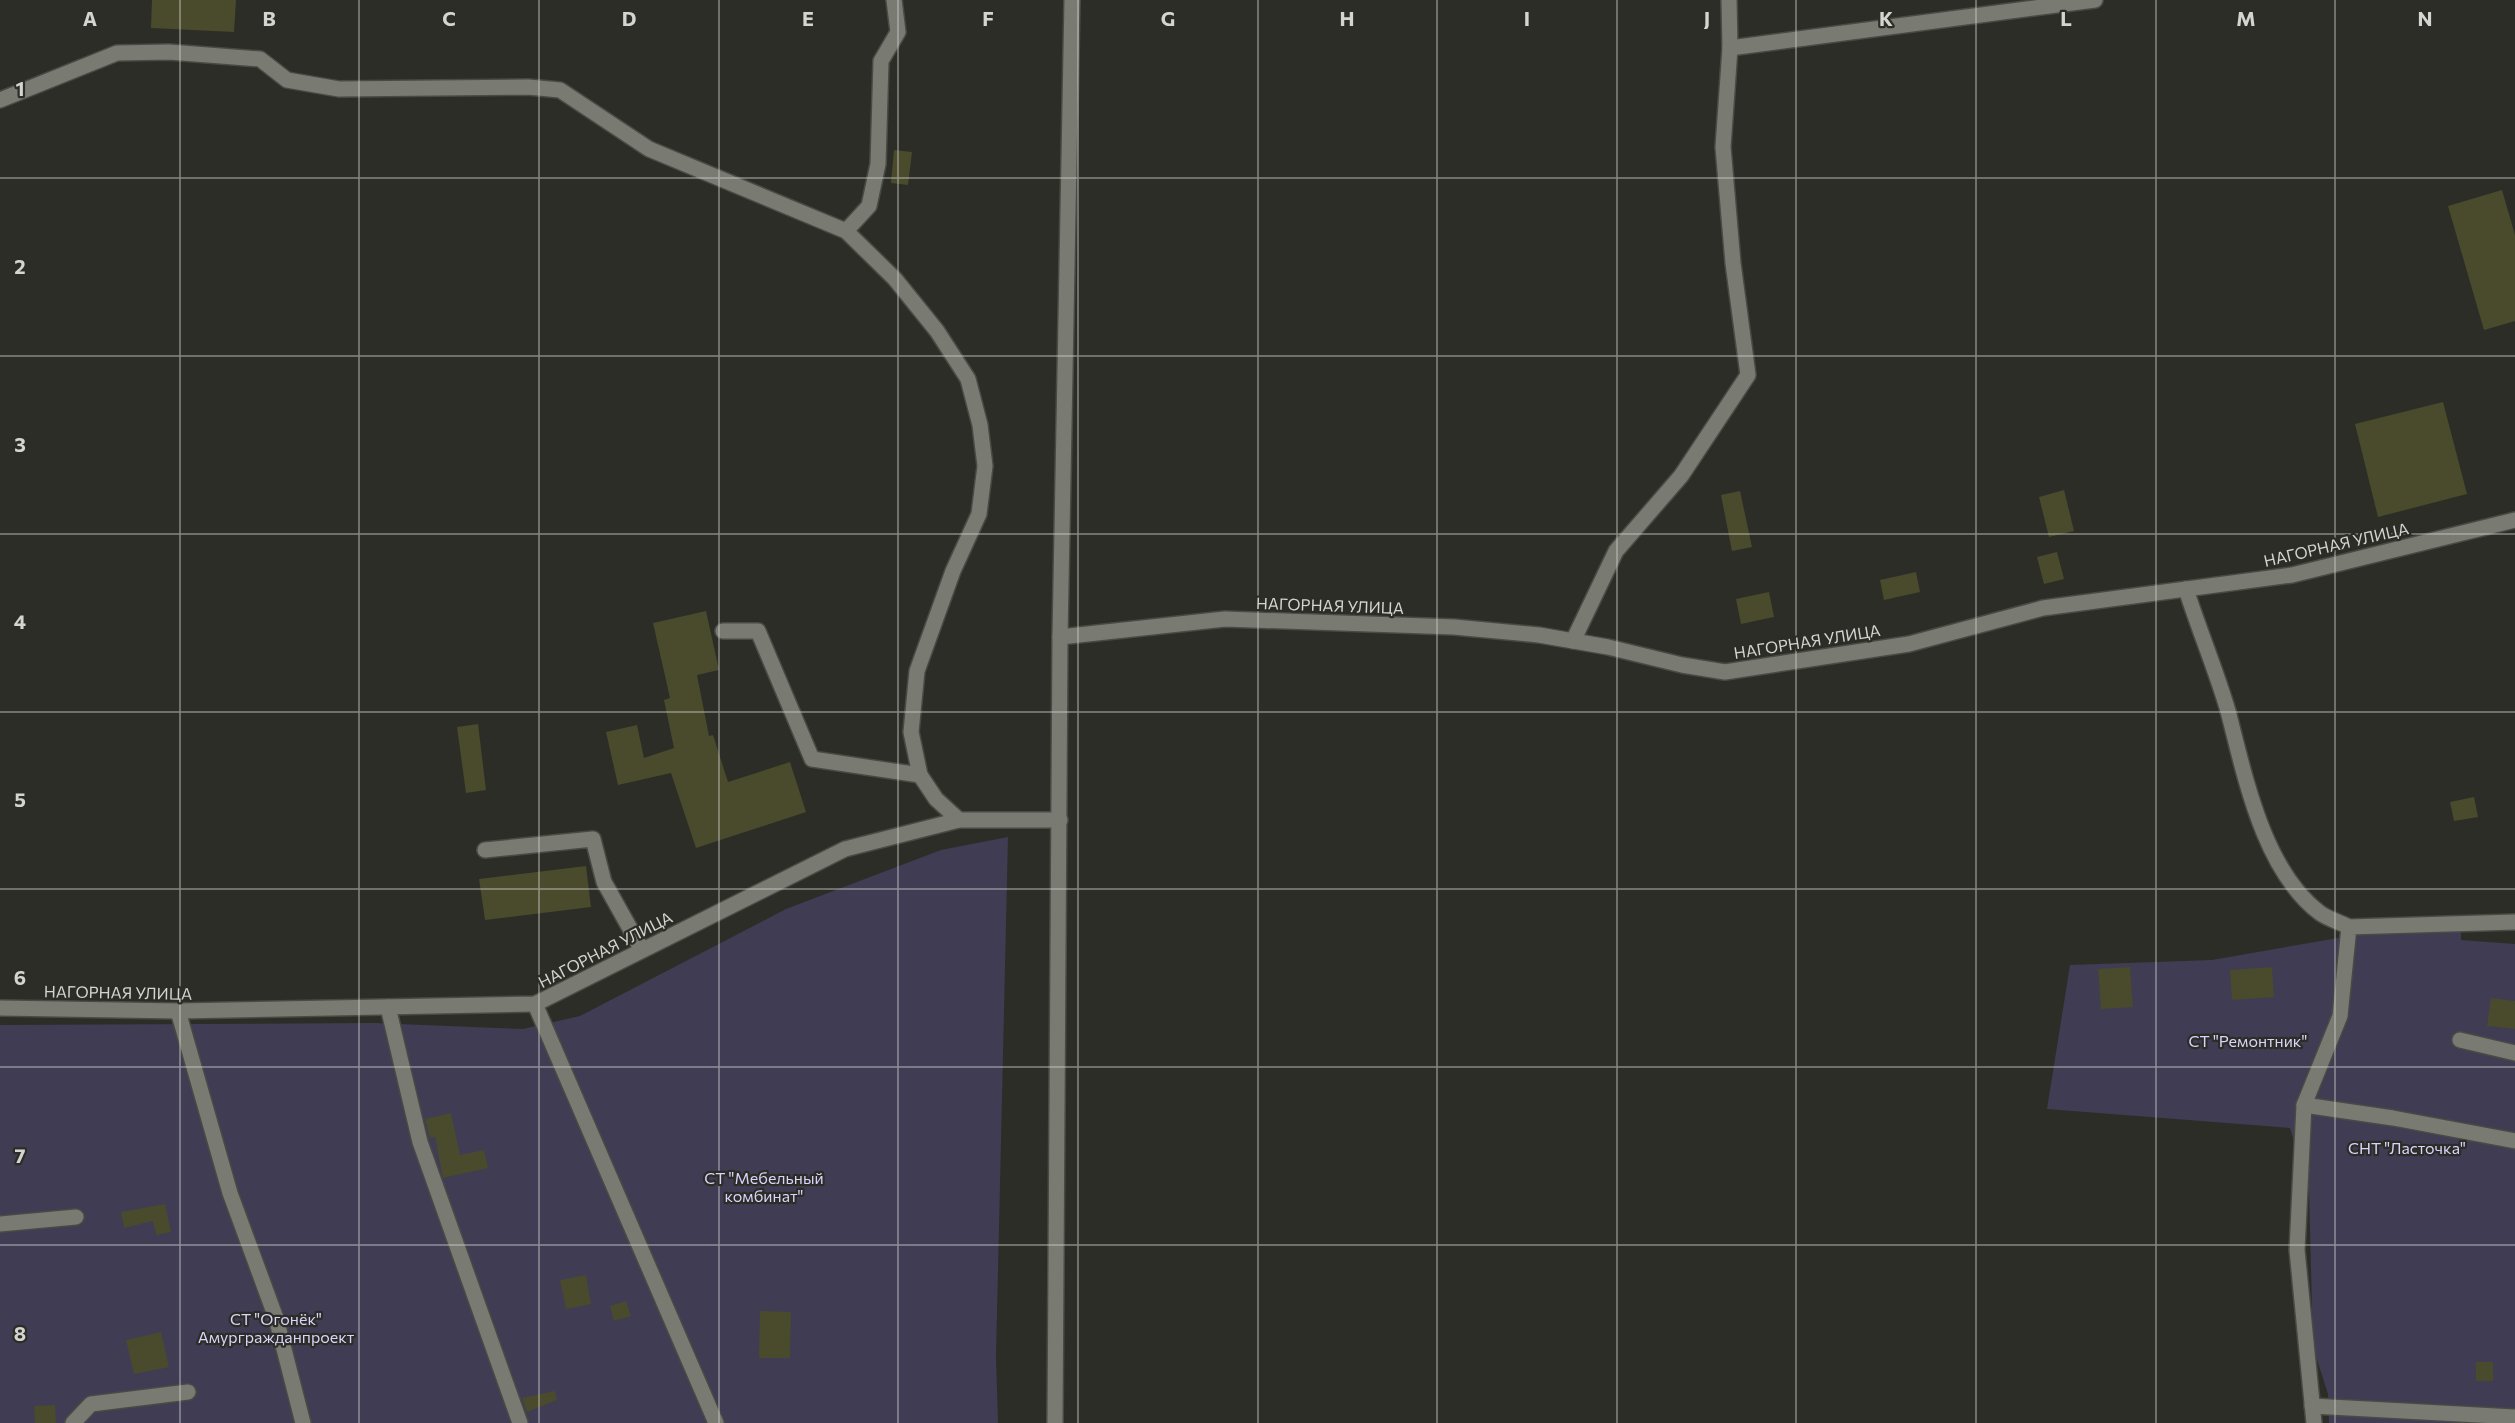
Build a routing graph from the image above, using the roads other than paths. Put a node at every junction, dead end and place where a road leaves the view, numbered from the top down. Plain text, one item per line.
1 (894, 0) edge
2 (1072, 0) edge
3 (1729, 0) edge
4 (2095, 0) edge
5 (1730, 48) junction
6 (0, 100) edge
7 (846, 231) junction
8 (2515, 520) edge
9 (2186, 589) junction
10 (723, 631) dead end
11 (1060, 637) junction
12 (1573, 641) junction
13 (921, 775) junction
14 (959, 820) junction
15 (1060, 820) junction
16 (485, 850) dead end
17 (2515, 922) edge
18 (2349, 927) junction
19 (642, 950) junction
20 (535, 1004) junction
21 (388, 1007) junction
22 (0, 1008) edge
23 (178, 1011) junction
24 (2460, 1040) dead end
25 (2515, 1053) edge
26 (2304, 1105) junction
27 (2515, 1141) edge
28 (76, 1217) dead end
29 (0, 1224) edge
30 (188, 1392) dead end
31 (2312, 1406) junction
32 (2511, 1419) edge
33 (73, 1423) edge
34 (303, 1423) edge
35 (520, 1423) edge
36 (716, 1423) edge
37 (1055, 1423) edge
38 (2314, 1423) edge

1 - 7 street
2 - 11 street
3 - 5 street
4 - 5 street
5 - 12 street
6 - 7 street
7 - 13 street
8 - 9 street, НАГОРНАЯ УЛИЦА
9 - 12 street, НАГОРНАЯ УЛИЦА
9 - 18 street
10 - 13 street
11 - 12 street, НАГОРНАЯ УЛИЦА
11 - 15 street
13 - 14 street
14 - 15 street, НАГОРНАЯ УЛИЦА
14 - 19 street, НАГОРНАЯ УЛИЦА
15 - 37 street
16 - 19 street
17 - 18 street
18 - 26 street
19 - 20 street, НАГОРНАЯ УЛИЦА
20 - 21 street, НАГОРНАЯ УЛИЦА
20 - 36 street
21 - 23 street, НАГОРНАЯ УЛИЦА
21 - 35 street
22 - 23 street, НАГОРНАЯ УЛИЦА
23 - 34 street
24 - 25 street
26 - 27 street
26 - 31 street
28 - 29 street
30 - 33 street
31 - 32 street
31 - 38 street

